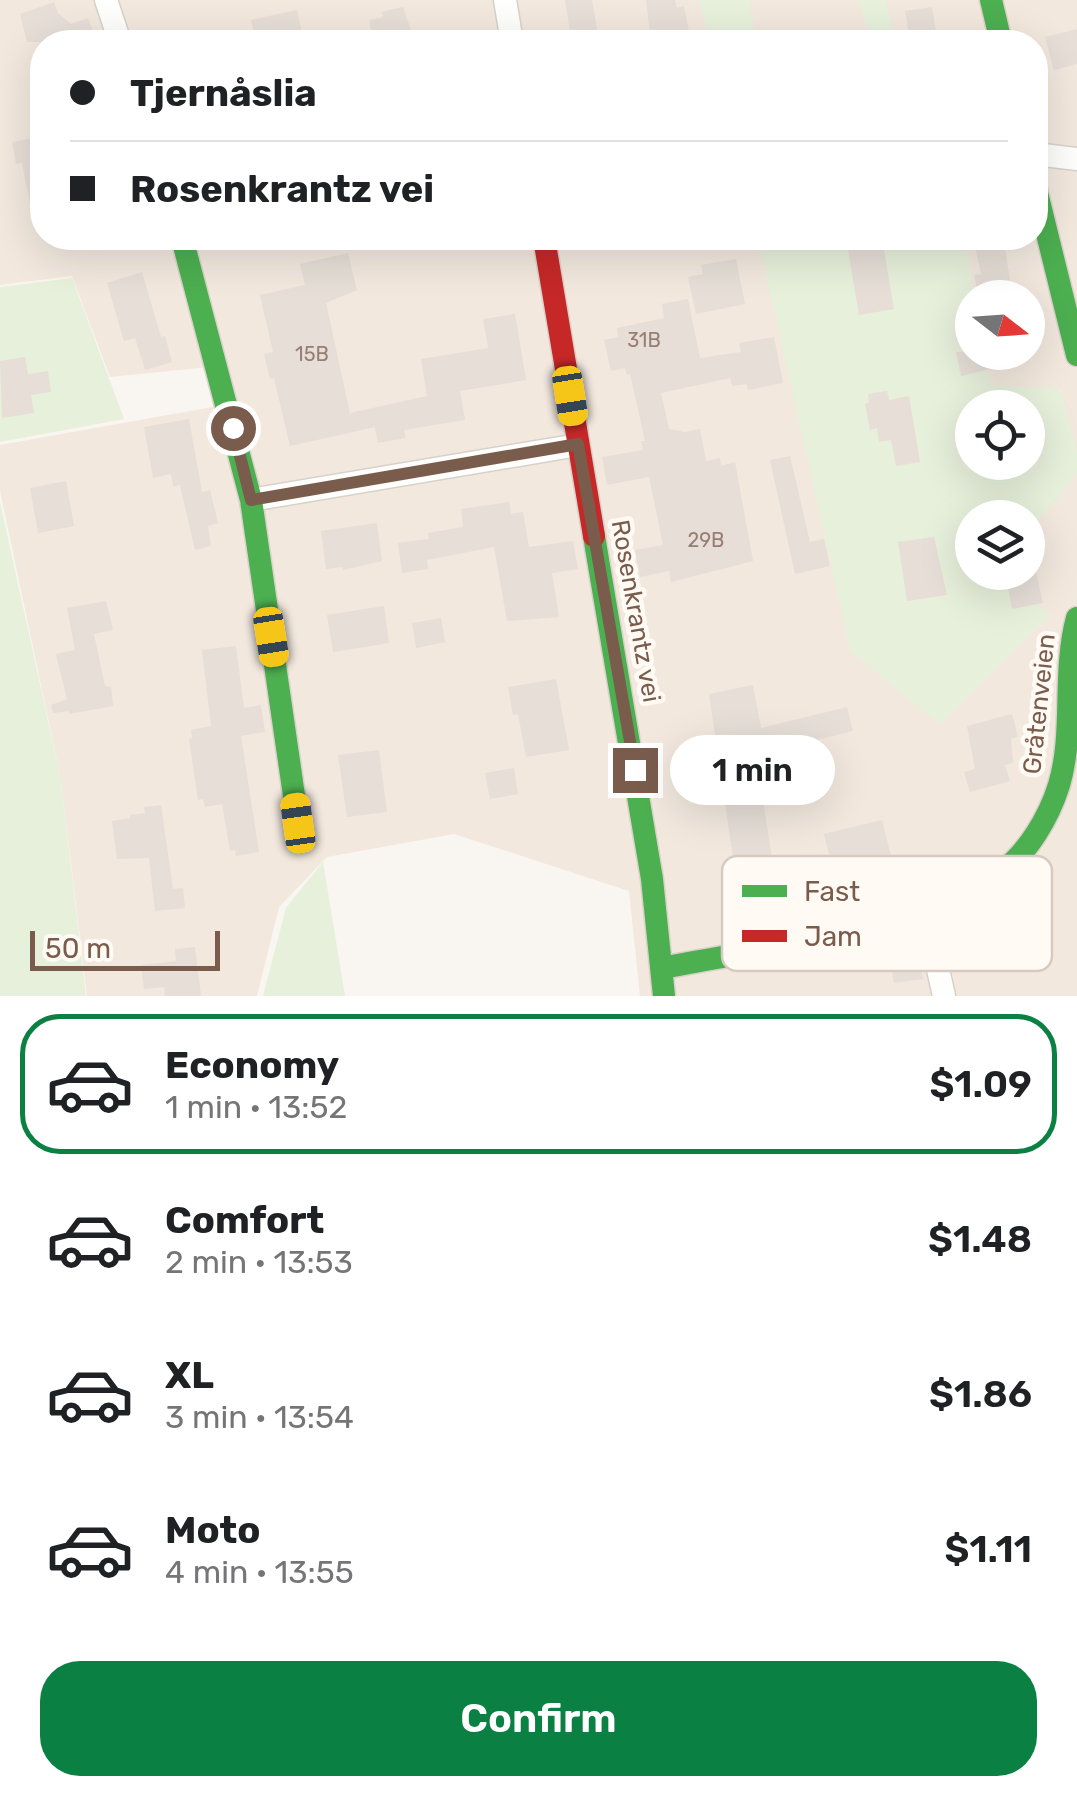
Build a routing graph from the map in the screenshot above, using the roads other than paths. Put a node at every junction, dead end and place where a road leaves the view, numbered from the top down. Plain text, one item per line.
1 (106, 0) edge
2 (506, 0) edge
3 (991, 0) edge
4 (116, 30) edge
5 (510, 30) edge
6 (998, 30) edge
7 (1048, 155) edge
8 (1077, 158) edge
9 (1048, 237) edge
10 (185, 250) edge
11 (546, 250) edge
12 (1077, 356) edge
13 (578, 444) junction
14 (251, 500) junction
15 (1077, 618) edge
16 (298, 823) dead end
17 (1018, 856) edge
18 (722, 955) edge
19 (662, 968) junction
20 (938, 971) edge
21 (664, 996) edge
22 (944, 996) edge

1 - 4 street
2 - 5 street
3 - 6 street
7 - 8 street
9 - 12 street
10 - 14 street
11 - 13 street, Rosenkrantz vei
13 - 14 street
13 - 19 street, Rosenkrantz vei
14 - 16 street
15 - 17 street, Gråtenveien
18 - 19 street, Gråtenveien
19 - 21 street, Rosenkrantz vei
20 - 22 street

